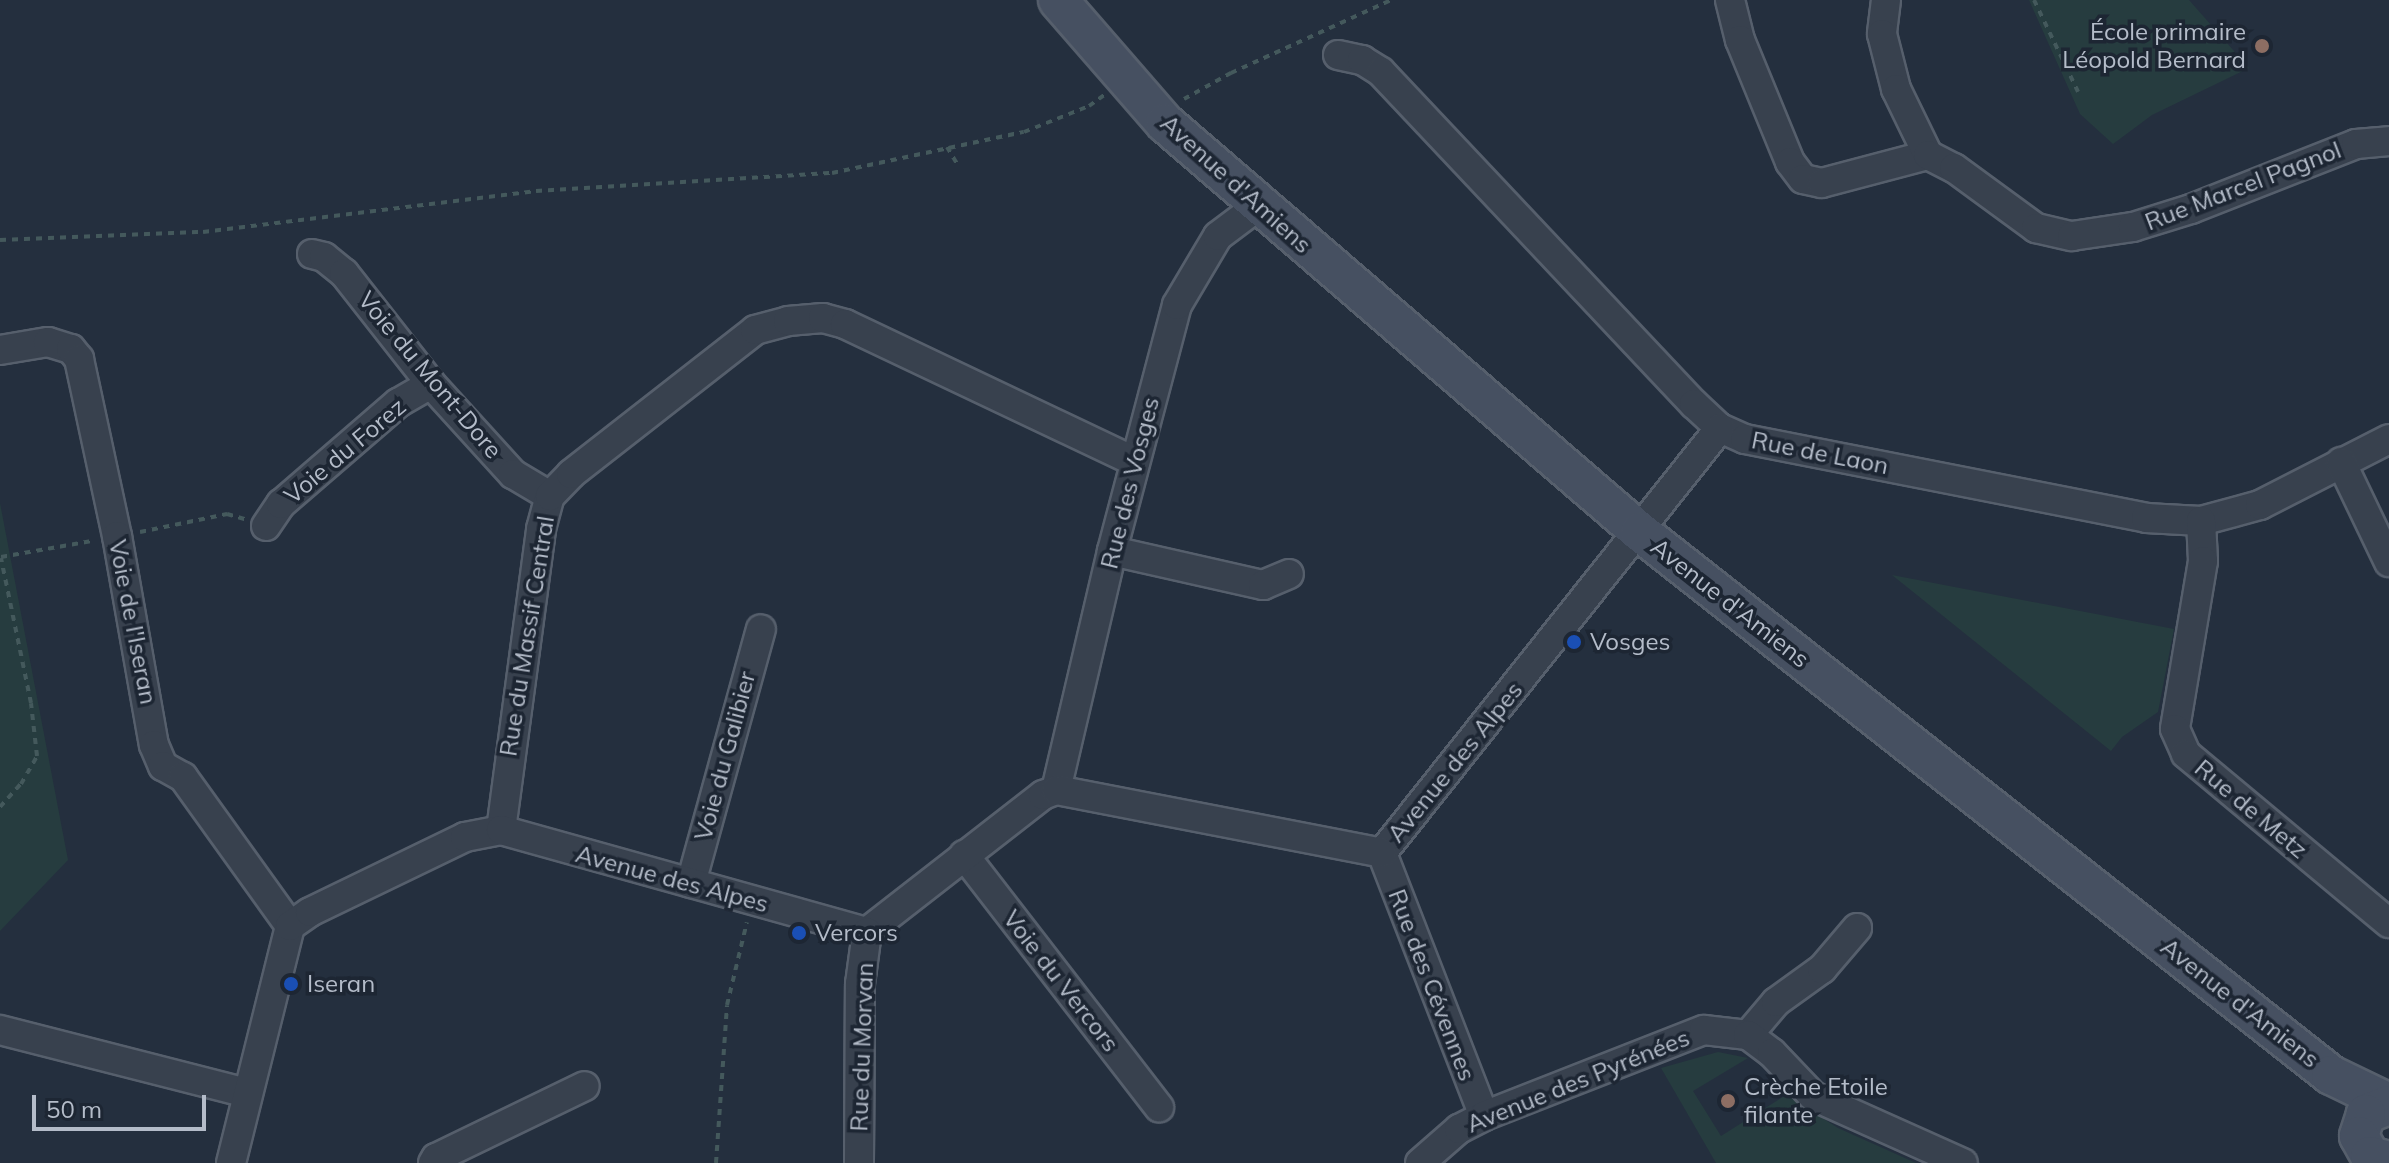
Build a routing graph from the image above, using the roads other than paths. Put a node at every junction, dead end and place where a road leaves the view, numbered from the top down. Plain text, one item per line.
1 (1058, 0) edge
2 (1730, 0) edge
3 (1886, 0) edge
4 (1338, 55) dead end
5 (2389, 141) edge
6 (1928, 155) junction
7 (1258, 206) junction
8 (312, 254) dead end
9 (0, 350) edge
10 (431, 384) junction
11 (1720, 428) junction
12 (2389, 439) edge
13 (1135, 462) junction
14 (2341, 462) junction
15 (550, 496) junction
16 (2201, 521) junction
17 (266, 526) dead end
18 (1640, 532) junction
19 (1112, 551) junction
20 (2389, 562) edge
21 (1289, 574) dead end
22 (761, 629) dead end
23 (1056, 790) junction
24 (501, 830) junction
25 (1382, 853) junction
26 (964, 855) junction
27 (691, 883) junction
28 (2389, 923) edge
29 (290, 926) junction
30 (1857, 928) dead end
31 (867, 932) junction
32 (0, 1030) edge
33 (1748, 1035) junction
34 (2331, 1075) junction
35 (585, 1086) dead end
36 (247, 1093) junction
37 (2389, 1104) edge
38 (1159, 1107) dead end
39 (1484, 1116) junction
40 (2365, 1153) edge
41 (231, 1163) edge
42 (433, 1163) edge
43 (859, 1163) edge
44 (1420, 1163) edge
45 (1963, 1163) edge

1 - 7 main road, Avenue d'Amiens
2 - 6 street
3 - 6 street
4 - 11 street, Rue de Laon
5 - 6 street, Rue Marcel Pagnol
7 - 13 street, Rue des Vosges
7 - 18 main road, Avenue d'Amiens
8 - 10 street, Voie du Mont-Dore
9 - 29 street, Voie de l'Iseran
10 - 15 street, Voie du Mont-Dore
10 - 17 street, Voie du Forez
11 - 16 street, Rue de Laon
11 - 18 street, Avenue des Alpes
12 - 14 street, Rue de Laon
13 - 15 street, Rue du Massif Central
13 - 19 street, Rue des Vosges
14 - 16 street, Rue de Laon
14 - 20 street
15 - 24 street, Rue du Massif Central
16 - 28 street, Rue de Metz
18 - 25 street, Avenue des Alpes
18 - 34 main road, Avenue d'Amiens
19 - 21 street
19 - 23 street, Rue des Vosges
22 - 27 street, Voie du Galibier
23 - 25 street, Avenue des Alpes
23 - 26 street
24 - 27 street, Avenue des Alpes
24 - 29 street, Avenue des Alpes
25 - 39 street, Rue des Cévennes
26 - 31 street
26 - 38 street, Voie du Vercors
27 - 31 street, Avenue des Alpes
29 - 36 street
30 - 33 street
31 - 43 street, Rue du Morvan
32 - 36 street
33 - 39 street, Avenue des Pyrénées
33 - 45 street
34 - 37 main road
34 - 40 main road
35 - 42 street
36 - 41 street
37 - 40 main road
39 - 44 street, Avenue des Pyrénées

